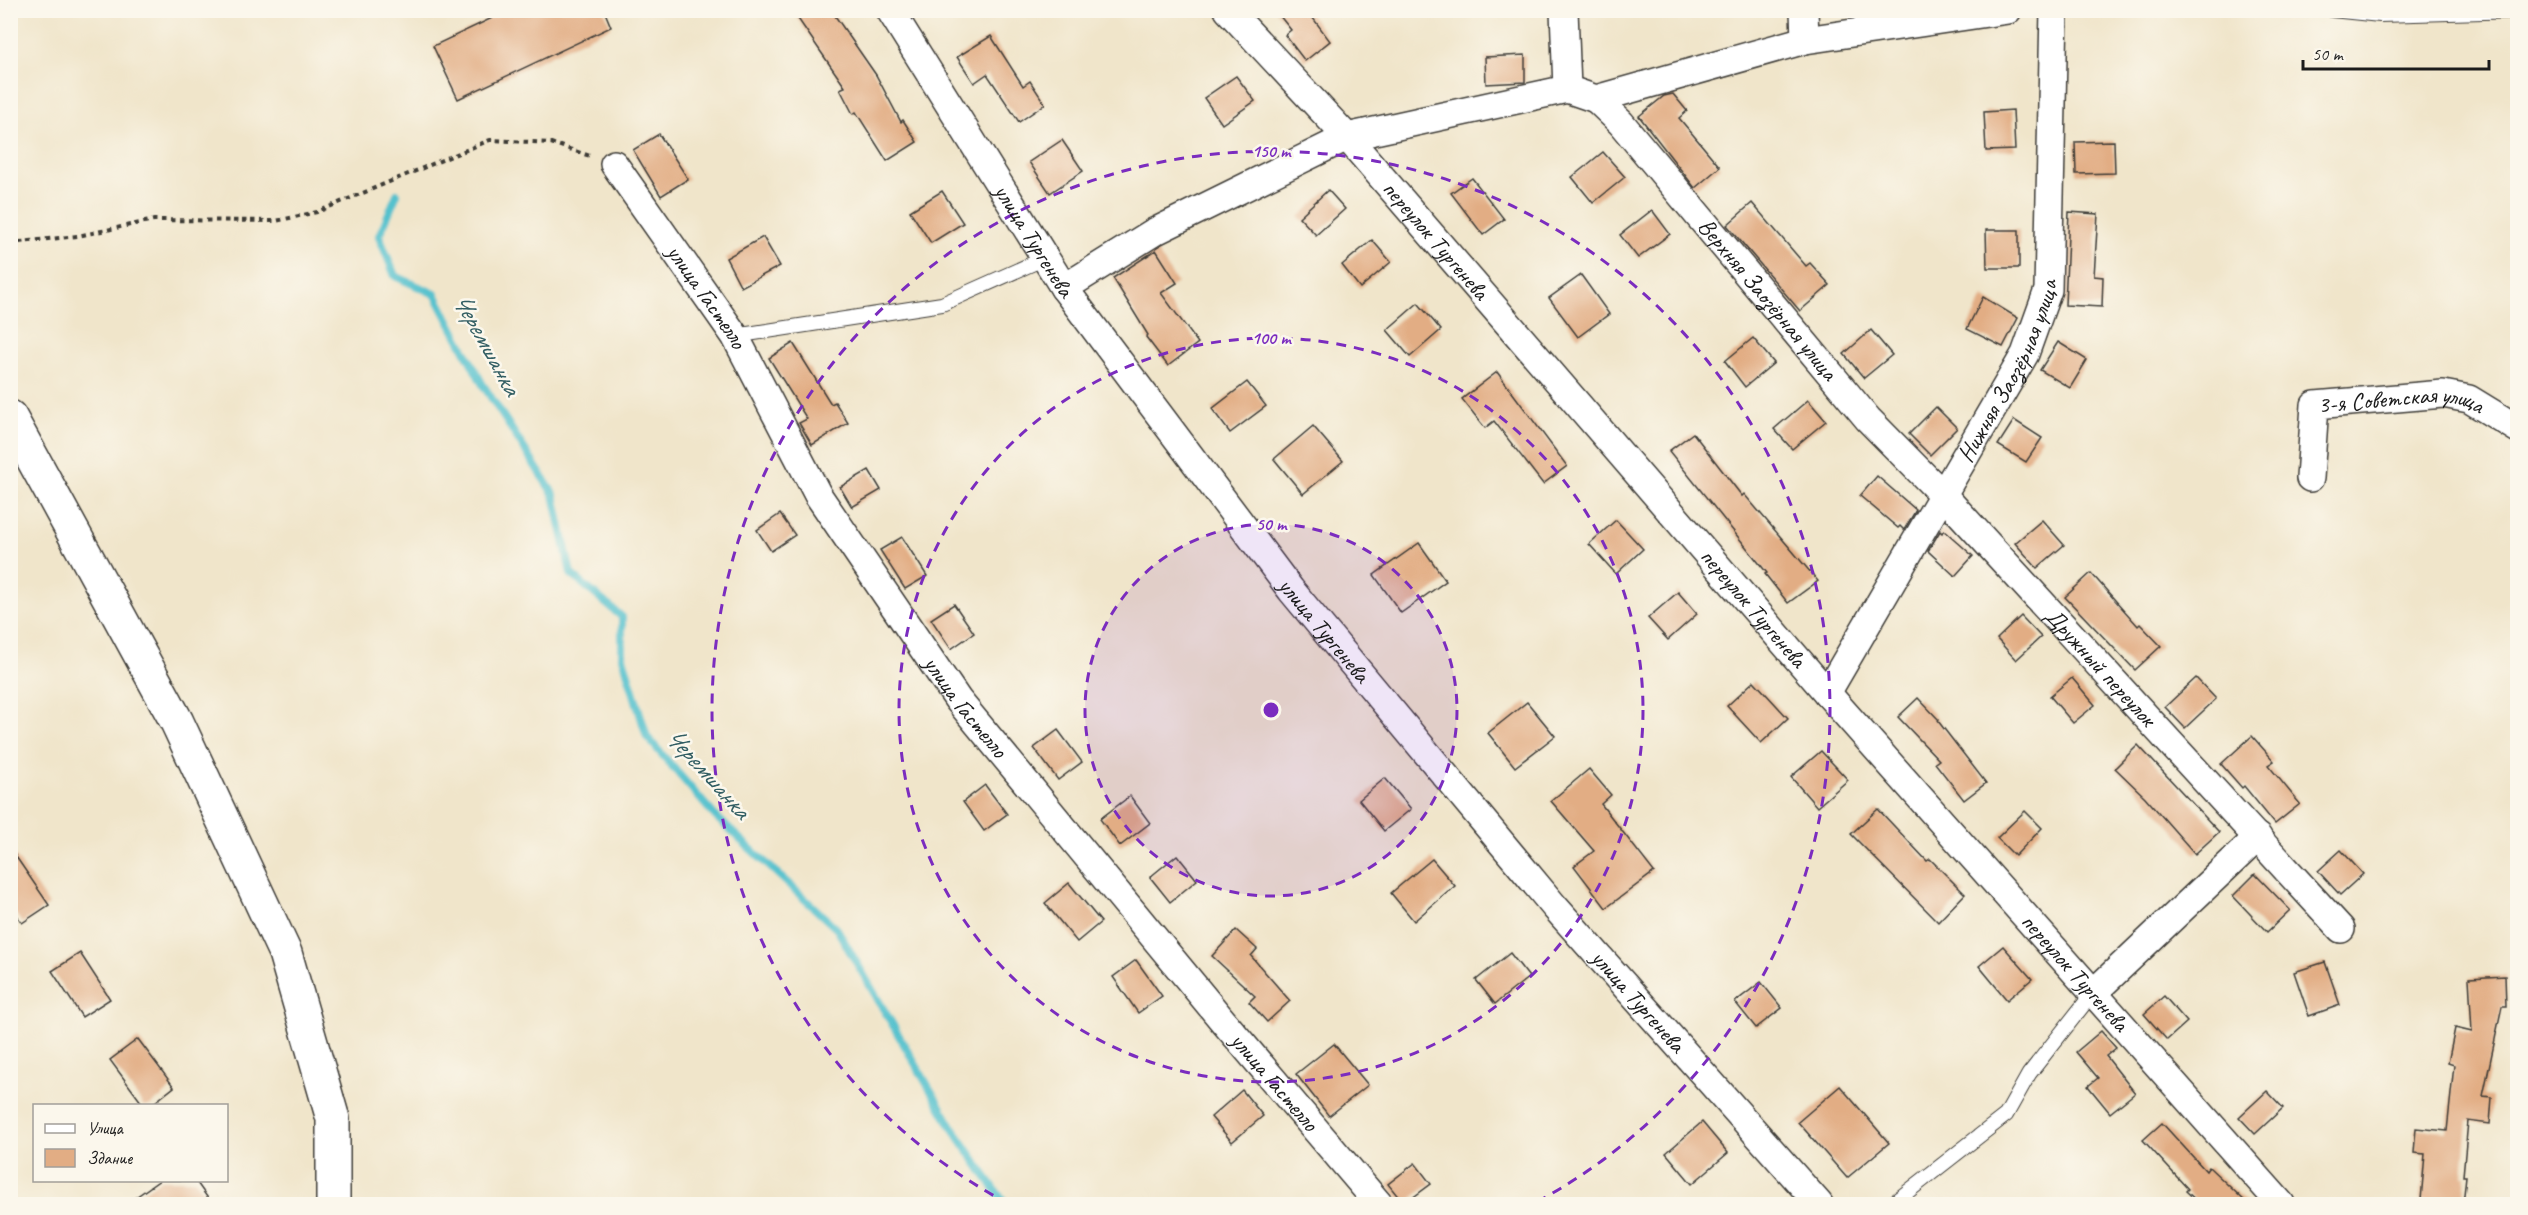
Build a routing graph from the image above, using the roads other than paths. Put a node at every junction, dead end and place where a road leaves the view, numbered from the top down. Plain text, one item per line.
1 (890, 10) edge
2 (1228, 10) edge
3 (1564, 10) edge
4 (1804, 10) edge
5 (2008, 10) edge
6 (2054, 10) edge
7 (2332, 10) edge
8 (2517, 11) edge
9 (1805, 40) junction
10 (1567, 89) junction
11 (1596, 99) junction
12 (1347, 137) junction
13 (615, 164) road end
14 (1045, 258) junction
15 (1064, 288) junction
16 (735, 336) junction
17 (10, 417) edge
18 (2517, 429) edge
19 (2310, 478) dead end
20 (1943, 495) junction
21 (1827, 693) junction
22 (2258, 837) junction
23 (2341, 929) dead end
24 (2092, 994) junction
25 (333, 1204) edge
26 (1379, 1204) edge
27 (1819, 1204) edge
28 (1893, 1204) edge
29 (2281, 1204) edge

1 - 14 street, улица Тургенева
2 - 12 street, переулок Тургенева
3 - 10 street
4 - 9 street
5 - 9 street
6 - 20 street, Нижняя Заозёрная улица
7 - 8 lane
9 - 11 street
10 - 11 street
10 - 12 street
11 - 20 street, Верхняя Заозёрная улица
12 - 15 street
12 - 21 street, переулок Тургенева
13 - 16 street, улица Гастелло
14 - 15 street, улица Тургенева
14 - 16 lane
15 - 27 street, улица Тургенева
16 - 26 street, улица Гастелло
17 - 25 street
18 - 19 street, 3-я Советская улица
20 - 21 street, Нижняя Заозёрная улица
20 - 22 street, Дружный переулок
21 - 24 street, переулок Тургенева
22 - 23 street, Дружный переулок
22 - 24 street
24 - 28 lane
24 - 29 street, переулок Тургенева

